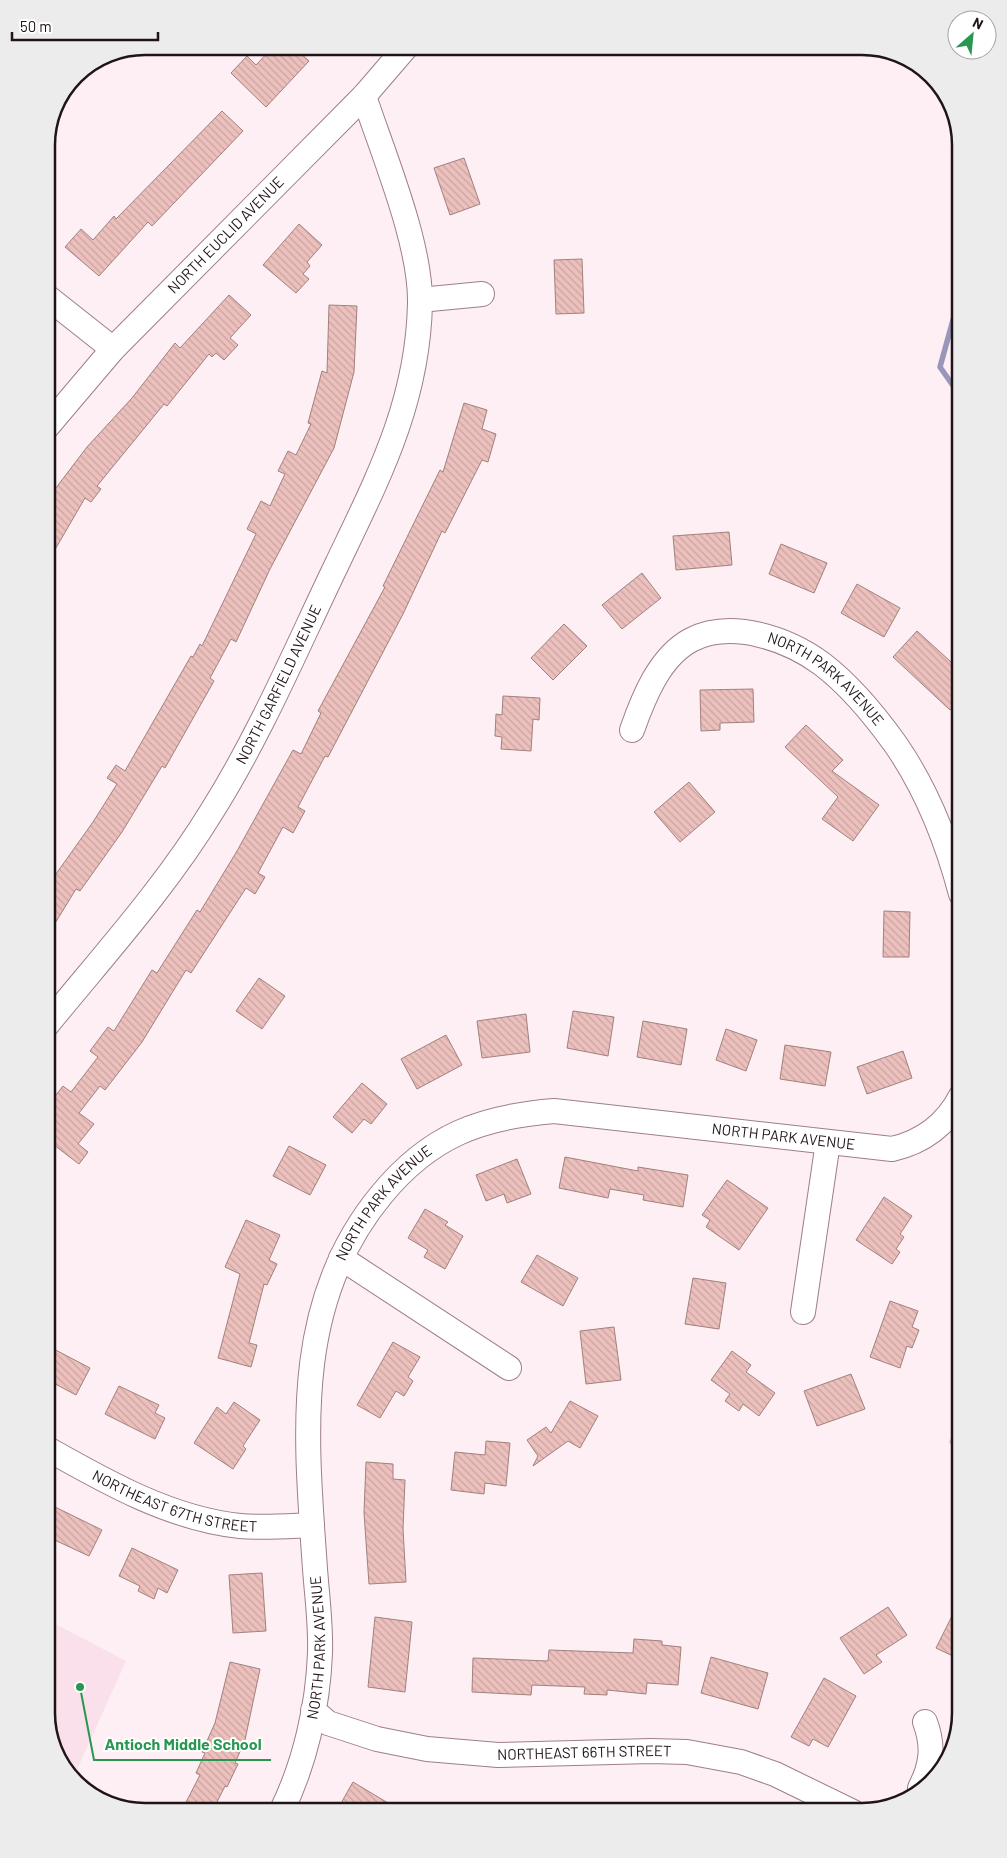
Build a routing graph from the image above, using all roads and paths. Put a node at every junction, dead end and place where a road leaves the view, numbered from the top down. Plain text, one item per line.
1 (399, 55) edge
2 (364, 96) junction
3 (482, 294) dead end
4 (420, 300) junction
5 (55, 303) edge
6 (113, 349) junction
7 (55, 417) edge
8 (632, 730) dead end
9 (952, 866) edge
10 (55, 1015) edge
11 (952, 1108) edge
12 (828, 1142) junction
13 (341, 1258) junction
14 (802, 1312) dead end
15 (509, 1368) dead end
16 (55, 1453) edge
17 (312, 1525) junction
18 (314, 1710) junction
19 (925, 1722) dead end
20 (926, 1776) edge
21 (284, 1803) edge
22 (835, 1803) edge

1 - 2 street, NORTH EUCLID AVENUE
2 - 4 street, NORTH GARFIELD AVENUE
2 - 6 street, NORTH EUCLID AVENUE
3 - 4 street
4 - 10 street, NORTH GARFIELD AVENUE
5 - 6 street
6 - 7 street, NORTH EUCLID AVENUE
8 - 9 street, NORTH PARK AVENUE
11 - 12 street, NORTH PARK AVENUE
12 - 13 street, NORTH PARK AVENUE
12 - 14 street
13 - 15 street
13 - 17 street, NORTH PARK AVENUE
16 - 17 street, NORTHEAST 67TH STREET
17 - 18 street, NORTH PARK AVENUE
18 - 21 street, NORTH PARK AVENUE
18 - 22 street, NORTHEAST 66TH STREET
19 - 20 street

